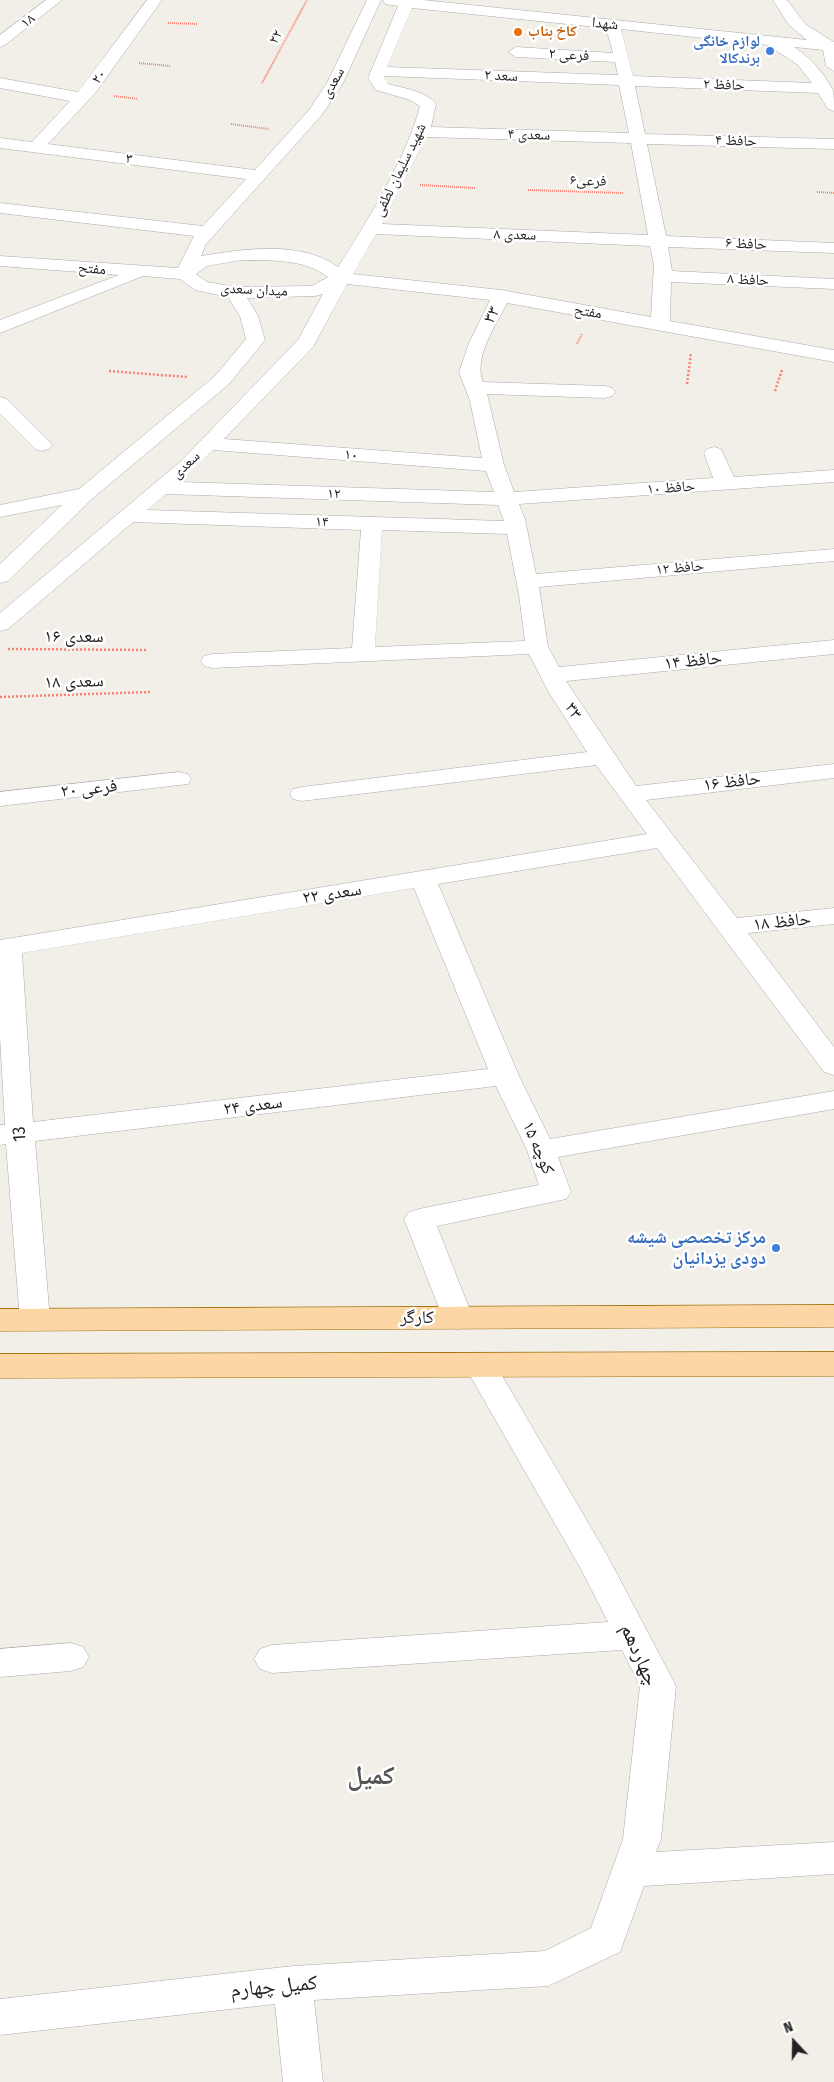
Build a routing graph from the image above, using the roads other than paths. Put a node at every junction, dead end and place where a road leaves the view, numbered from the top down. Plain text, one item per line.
1 (55, 0) edge
2 (155, 0) edge
3 (375, 0) edge
4 (780, 0) edge
5 (407, 1) edge
6 (788, 17) junction
7 (612, 24) junction
8 (769, 30) junction
9 (0, 42) edge
10 (832, 47) edge
11 (516, 52) dead end
12 (622, 58) junction
13 (834, 66) edge
14 (377, 71) junction
15 (626, 82) junction
16 (0, 83) edge
17 (822, 88) junction
18 (82, 98) junction
19 (834, 106) edge
20 (421, 132) junction
21 (638, 138) junction
22 (0, 143) edge
23 (834, 144) edge
24 (36, 147) junction
25 (258, 175) junction
26 (0, 208) edge
27 (371, 229) junction
28 (203, 237) junction
29 (658, 240) junction
30 (834, 248) edge
31 (0, 261) edge
32 (140, 273) junction
33 (185, 274) junction
34 (662, 276) junction
35 (341, 278) junction
36 (834, 284) edge
37 (235, 293) junction
38 (501, 296) junction
39 (660, 324) junction
40 (0, 327) edge
41 (281, 342) junction
42 (834, 356) edge
43 (476, 388) junction
44 (605, 392) dead end
45 (0, 403) edge
46 (208, 444) junction
47 (42, 445) dead end
48 (714, 453) dead end
49 (494, 465) junction
50 (834, 476) edge
51 (726, 484) junction
52 (160, 488) junction
53 (86, 494) junction
54 (507, 499) junction
55 (0, 511) edge
56 (128, 516) junction
57 (372, 524) junction
58 (515, 528) junction
59 (834, 555) edge
60 (0, 576) edge
61 (527, 581) junction
62 (0, 624) edge
63 (537, 647) junction
64 (834, 647) edge
65 (363, 655) junction
66 (212, 662) dead end
67 (552, 676) junction
68 (603, 757) junction
69 (834, 771) edge
70 (179, 779) dead end
71 (302, 794) dead end
72 (630, 794) junction
73 (0, 799) edge
74 (665, 839) junction
75 (423, 879) junction
76 (834, 916) edge
77 (731, 927) junction
78 (4, 948) edge
79 (834, 1066) edge
80 (505, 1076) junction
81 (834, 1100) edge
82 (10, 1134) edge
83 (541, 1150) junction
84 (834, 1316) edge
85 (458, 1318) junction
86 (0, 1320) edge
87 (35, 1320) junction
88 (834, 1364) edge
89 (480, 1365) junction
90 (0, 1366) edge
91 (632, 1635) junction
92 (71, 1657) dead end
93 (272, 1659) dead end
94 (0, 1663) edge
95 (834, 1858) edge
96 (631, 1870) junction
97 (548, 1968) joint
98 (293, 1984) junction
99 (0, 2017) edge
100 (303, 2082) edge

1 - 9 street, ۱۸
2 - 18 street, ۲۰
3 - 5 street, شهدا
3 - 25 street, سعدی
4 - 6 street
5 - 7 street, شهدا
5 - 14 street
6 - 8 street
6 - 10 street
7 - 8 street, شهدا
7 - 12 street
8 - 10 street
8 - 17 street
10 - 13 street
11 - 12 street, فرعی ۲
12 - 15 street
14 - 15 street, سعد ۲
14 - 20 street, شهید سلیمان لطفی
15 - 17 street, حافظ ۲
15 - 21 street
16 - 18 street
17 - 19 street
18 - 24 street, ۲۰
20 - 21 street, سعدی ۴
20 - 27 street, شهید سلیمان لطفی
21 - 23 street, حافظ ۴
21 - 29 street
22 - 24 street, ۳
24 - 25 street, ۳
25 - 28 street, سعدی
26 - 28 street
27 - 29 street, سعدی ۸
27 - 35 street, شهید سلیمان لطفی
28 - 32 street
28 - 33 street, سعدی
29 - 30 street, حافظ ۶
29 - 34 street
31 - 32 street, مفتح
32 - 33 street, مفتح
32 - 40 street
33 - 35 street, میدان سعدی
33 - 37 street, میدان سعدی
34 - 36 street, حافظ ۸
34 - 39 street
35 - 37 street, میدان سعدی
35 - 38 street, مفتح
35 - 41 street, سعدی
37 - 41 street
38 - 39 street, مفتح
38 - 43 street, ۳۳
39 - 42 street, مفتح
41 - 46 street, سعدی
41 - 53 street, سعدی
43 - 44 street
43 - 49 street, ۳۳
45 - 47 street
46 - 49 street, ۱۰
46 - 52 street, سعدی
48 - 51 street
49 - 54 street, ۳۳
50 - 51 street, حافظ ۱۰
51 - 54 street, حافظ ۱۰
52 - 54 street, ۱۲
52 - 56 street, سعدی
53 - 55 street
53 - 60 street, سعدی
54 - 58 street, ۳۳
56 - 57 street, ۱۴
56 - 62 street, سعدی
57 - 58 street, ۱۴
57 - 65 street
58 - 61 street, ۳۳
59 - 61 street, حافظ ۱۲
61 - 63 street, ۳۳
63 - 65 street
63 - 67 street, ۳۳
64 - 67 street, حافظ ۱۴
65 - 66 street
67 - 68 street, ۳۳
68 - 71 street
68 - 72 street, ۳۳
69 - 72 street, حافظ ۱۶
70 - 73 street, فرعی ۲۰
72 - 74 street, ۳۳
74 - 75 street, سعدی ۲۲
74 - 77 street, ۳۳
75 - 78 street, سعدی ۲۲
75 - 80 street, کوچه ۱۵
76 - 77 street, حافظ ۱۸
77 - 79 street, ۳۳
78 - 82 street, 13
80 - 82 street, سعدی ۲۴
80 - 83 street, کوچه ۱۵
81 - 83 street
82 - 87 street, 13
83 - 85 street, کوچه ۱۵
84 - 85 main road, کارگر
85 - 87 main road, کارگر
86 - 87 main road, کارگر
88 - 89 main road
89 - 90 main road
89 - 91 street, چهاردهم
91 - 93 street
91 - 96 street, چهاردهم
92 - 94 street
95 - 96 street
96 - 97 street, چهاردهم
97 - 98 street, کمیل چهارم
98 - 99 street, کمیل چهارم
98 - 100 street

